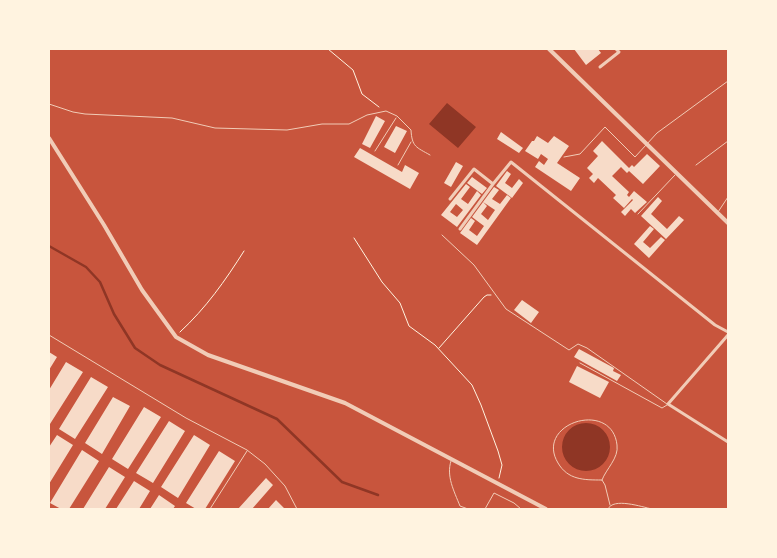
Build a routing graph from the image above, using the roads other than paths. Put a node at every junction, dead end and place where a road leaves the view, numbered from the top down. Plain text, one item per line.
1 (549, 49) edge
2 (616, 49) edge
3 (600, 67) dead end
4 (728, 80) edge
5 (49, 104) edge
6 (397, 116) junction
7 (49, 138) edge
8 (412, 141) junction
9 (728, 141) edge
10 (50, 144) edge
11 (647, 144) junction
12 (375, 151) dead end
13 (430, 154) dead end
14 (564, 157) dead end
15 (696, 164) dead end
16 (398, 165) dead end
17 (678, 173) junction
18 (493, 184) junction
19 (728, 197) edge
20 (450, 199) dead end
21 (718, 213) junction
22 (638, 214) dead end
23 (728, 223) edge
24 (460, 228) dead end
25 (442, 235) dead end
26 (728, 333) edge
27 (49, 336) edge
28 (580, 363) dead end
29 (668, 404) junction
30 (728, 442) edge
31 (248, 450) junction
32 (451, 460) junction
33 (602, 480) junction
34 (610, 505) junction
35 (210, 509) edge
36 (297, 509) edge
37 (468, 509) edge
38 (485, 509) edge
39 (521, 509) edge
40 (546, 509) edge
41 (608, 509) edge
42 (652, 509) edge

1 - 11 street
2 - 3 street
4 - 11 lane
5 - 6 lane
6 - 8 lane
6 - 12 lane
7 - 10 street
8 - 13 lane
8 - 16 lane
9 - 15 lane
10 - 32 street
11 - 14 lane
11 - 17 street
17 - 21 street
17 - 22 lane
18 - 20 street
18 - 24 street
18 - 26 street
19 - 21 lane
21 - 23 street
25 - 29 lane
26 - 29 street
27 - 31 lane
28 - 29 lane
29 - 30 street
31 - 35 lane
31 - 36 lane
32 - 37 lane
32 - 40 street
33 - 33 lane
33 - 34 lane
34 - 41 lane
34 - 42 lane
38 - 39 lane

